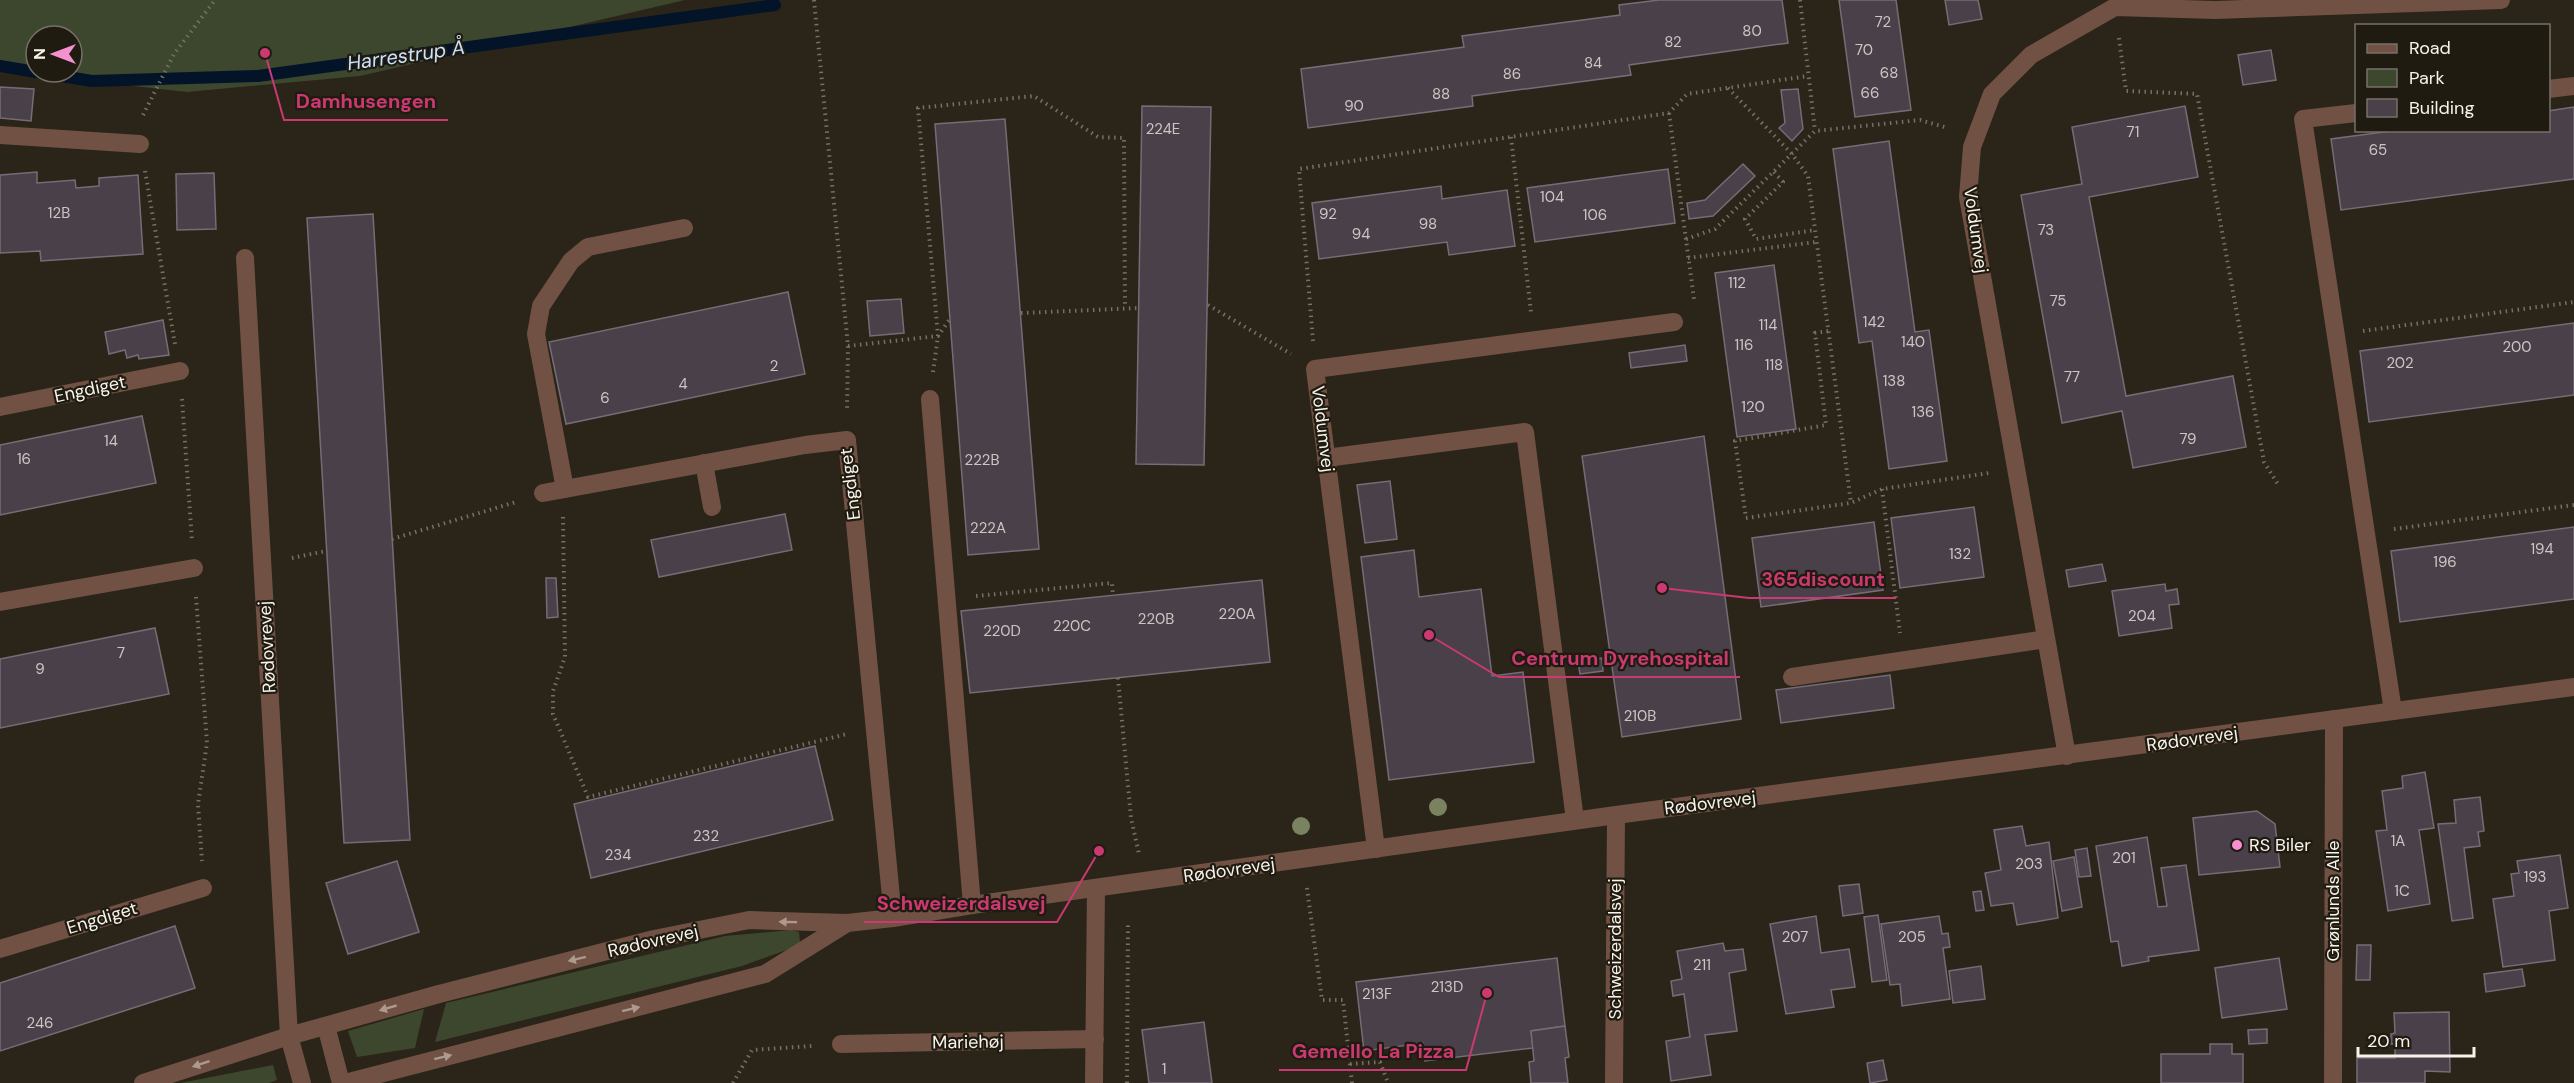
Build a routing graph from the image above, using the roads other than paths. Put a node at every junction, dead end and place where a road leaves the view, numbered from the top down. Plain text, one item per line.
1 (2501, 0) edge
2 (2574, 86) edge
3 (2550, 90) edge
4 (2355, 112) edge
5 (0, 135) edge
6 (140, 144) road end
7 (684, 228) dead end
8 (245, 258) dead end
9 (1674, 322) road end
10 (180, 371) road end
11 (930, 399) dead end
12 (0, 407) edge
13 (1326, 458) junction
14 (704, 463) junction
15 (565, 489) junction
16 (543, 494) road end
17 (712, 507) dead end
18 (194, 568) road end
19 (0, 602) edge
20 (2046, 639) junction
21 (1792, 677) dead end
22 (2574, 687) edge
23 (2393, 711) junction
24 (2334, 719) junction
25 (2067, 756) junction
26 (1616, 815) junction
27 (1575, 820) junction
28 (1376, 849) junction
29 (203, 888) road end
30 (1096, 888) junction
31 (972, 905) junction
32 (893, 918) junction
33 (847, 923) junction
34 (0, 949) edge
35 (326, 1026) junction
36 (289, 1036) junction
37 (1095, 1040) junction
38 (841, 1044) road end
39 (143, 1083) edge
40 (302, 1083) edge
41 (343, 1083) edge
42 (1094, 1083) edge
43 (1614, 1083) edge
44 (2333, 1083) edge

1 - 20 street, Voldumvej
2 - 3 street
4 - 23 street
5 - 6 street
7 - 15 street
8 - 36 street, Rødovrevej
9 - 13 street, Voldumvej
10 - 12 street, Engdiget
11 - 31 street
13 - 27 street
13 - 28 street, Voldumvej
14 - 15 street, Engdiget
14 - 17 street
14 - 32 street, Engdiget
15 - 16 street, Engdiget
18 - 19 street
20 - 21 street
20 - 25 street, Voldumvej
22 - 23 street, Rødovrevej
23 - 24 street, Rødovrevej
24 - 25 street, Rødovrevej
24 - 44 street, Grønlunds Alle
25 - 26 street, Rødovrevej
26 - 27 street, Rødovrevej
26 - 43 street, Schweizerdalsvej
27 - 28 street, Rødovrevej
28 - 30 street, Rødovrevej
29 - 34 street, Engdiget
30 - 31 street, Rødovrevej
30 - 37 street
31 - 32 street, Rødovrevej
32 - 33 street, Rødovrevej
33 -> 35 street, Rødovrevej
41 -> 33 street, Rødovrevej
35 - 36 street, Rødovrevej
35 - 41 street
36 -> 39 street, Rødovrevej
36 - 40 street, Rødovrevej
37 - 38 street, Mariehøj
37 - 42 street

